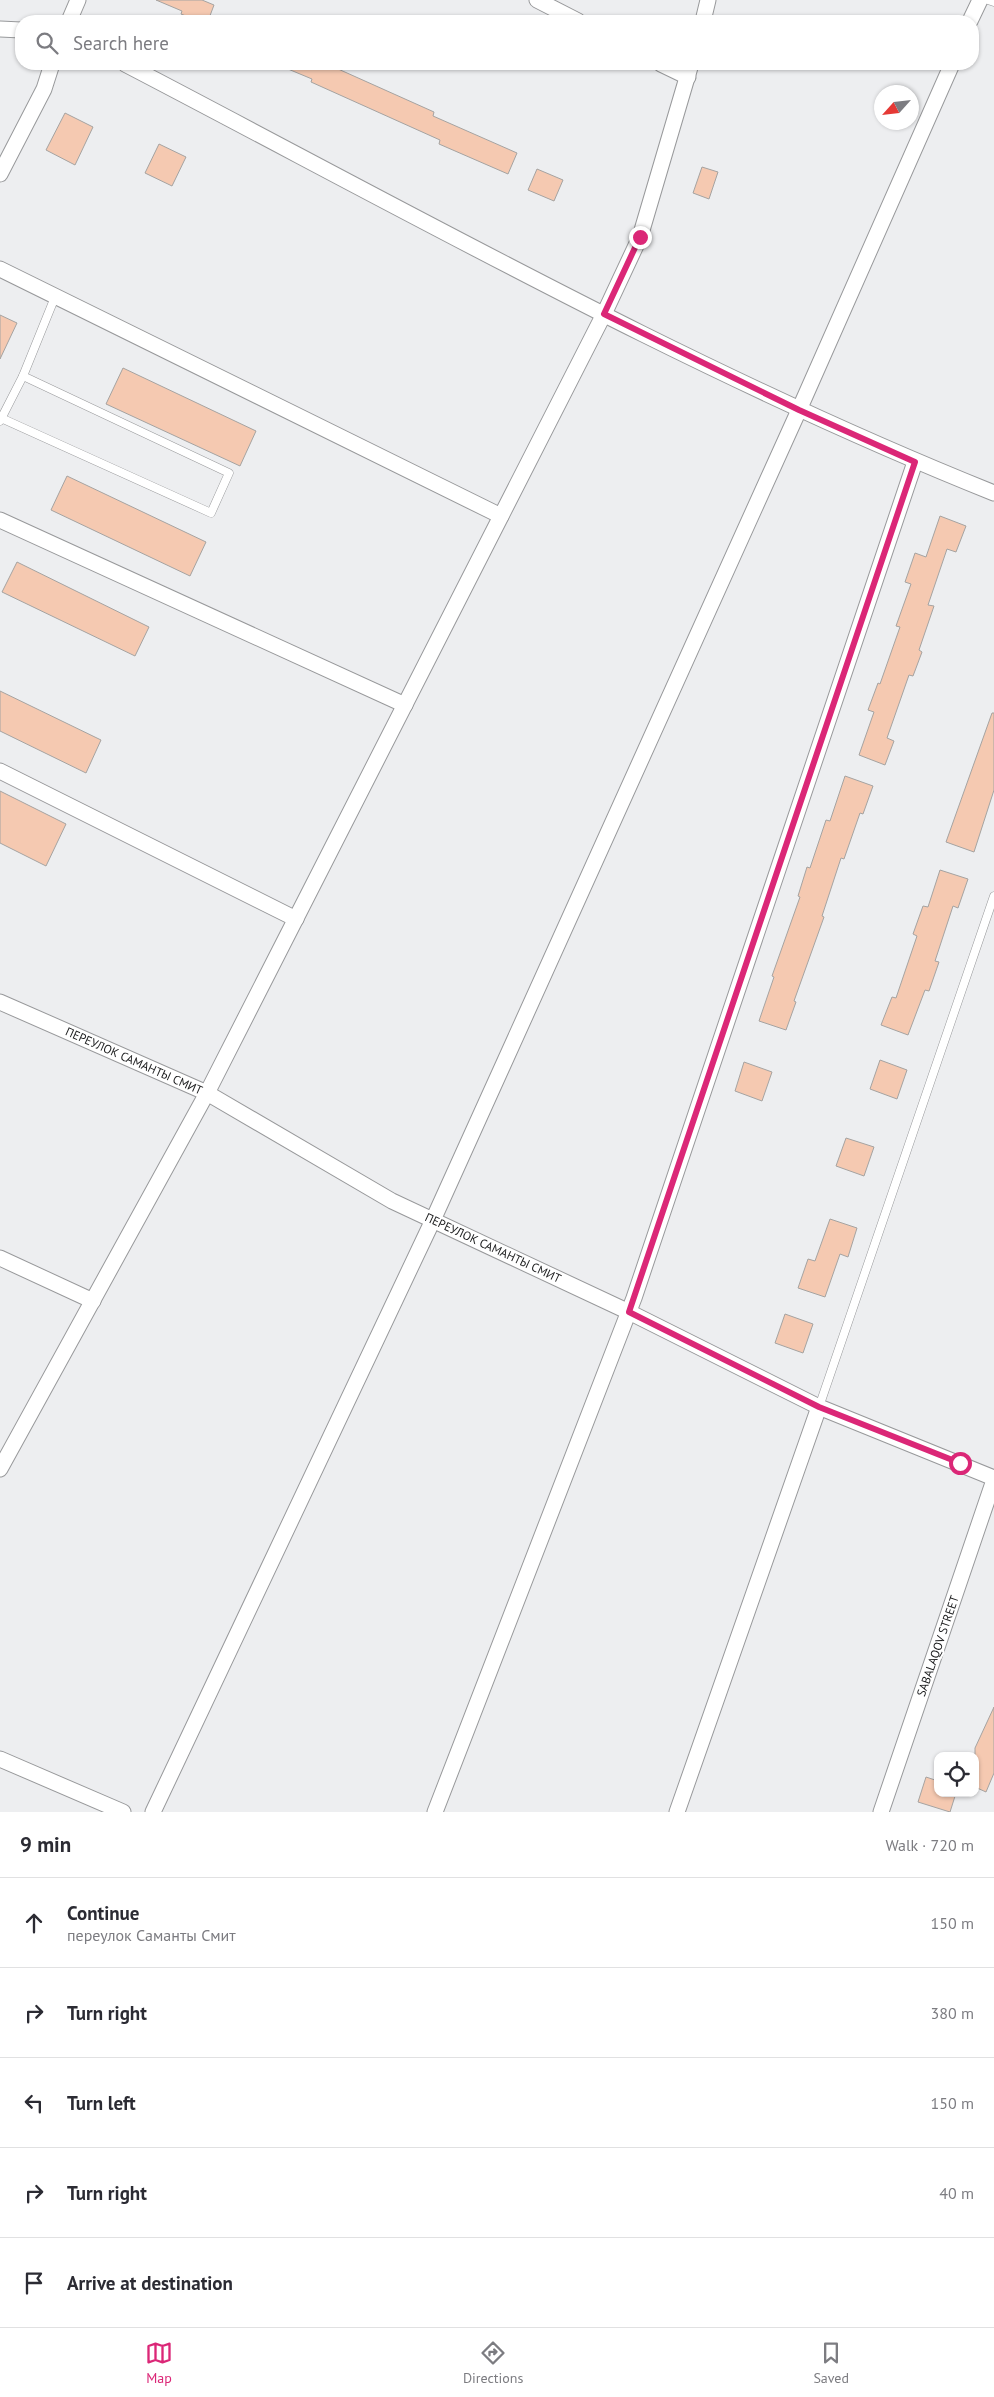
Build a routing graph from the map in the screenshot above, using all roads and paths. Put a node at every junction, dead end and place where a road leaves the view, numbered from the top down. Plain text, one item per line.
1 (78, 0) edge
2 (537, 0) edge
3 (708, 0) edge
4 (980, 0) edge
5 (988, 0) edge
6 (994, 2) edge
7 (71, 15) edge
8 (566, 15) edge
9 (704, 15) edge
10 (973, 15) edge
11 (0, 29) edge
12 (15, 30) edge
13 (50, 70) edge
14 (136, 70) edge
15 (689, 70) edge
16 (949, 70) edge
17 (0, 174) edge
18 (0, 269) edge
19 (55, 297) junction
20 (604, 314) junction
21 (23, 376) junction
22 (799, 410) junction
23 (1, 420) edge
24 (915, 462) junction
25 (994, 493) edge
26 (501, 516) junction
27 (0, 520) edge
28 (405, 705) junction
29 (0, 771) edge
30 (994, 896) edge
31 (296, 918) junction
32 (0, 1002) edge
33 (207, 1093) junction
34 (433, 1220) junction
35 (0, 1258) edge
36 (93, 1301) junction
37 (629, 1312) junction
38 (819, 1407) junction
39 (0, 1469) edge
40 (994, 1479) edge
41 (0, 1759) edge
42 (123, 1812) edge
43 (153, 1812) edge
44 (435, 1812) edge
45 (677, 1812) edge
46 (881, 1812) edge

1 - 7 street
2 - 8 street
3 - 9 street
4 - 10 street
5 - 6 lane
11 - 12 street
13 - 17 street
14 - 20 street
15 - 20 street
16 - 22 street
18 - 19 street
19 - 21 lane
19 - 26 street
20 - 22 street
20 - 26 street
21 - 23 lane
21 - 23 lane
22 - 24 street
22 - 34 street
24 - 25 street
24 - 37 street
26 - 28 street
27 - 28 street
28 - 31 street
29 - 31 street
30 - 38 lane
31 - 33 street
32 - 33 street, ПЕРЕУЛОК САМАНТЫ СМИТ
33 - 34 street, ПЕРЕУЛОК САМАНТЫ СМИТ
33 - 36 street
34 - 37 street, ПЕРЕУЛОК САМАНТЫ СМИТ
34 - 43 street
35 - 36 street
36 - 39 street
37 - 38 street, ПЕРЕУЛОК САМАНТЫ СМИТ
37 - 44 street
38 - 40 street, ПЕРЕУЛОК САМАНТЫ СМИТ
38 - 45 street
40 - 46 street, SABALAQOV STREET
41 - 42 street

